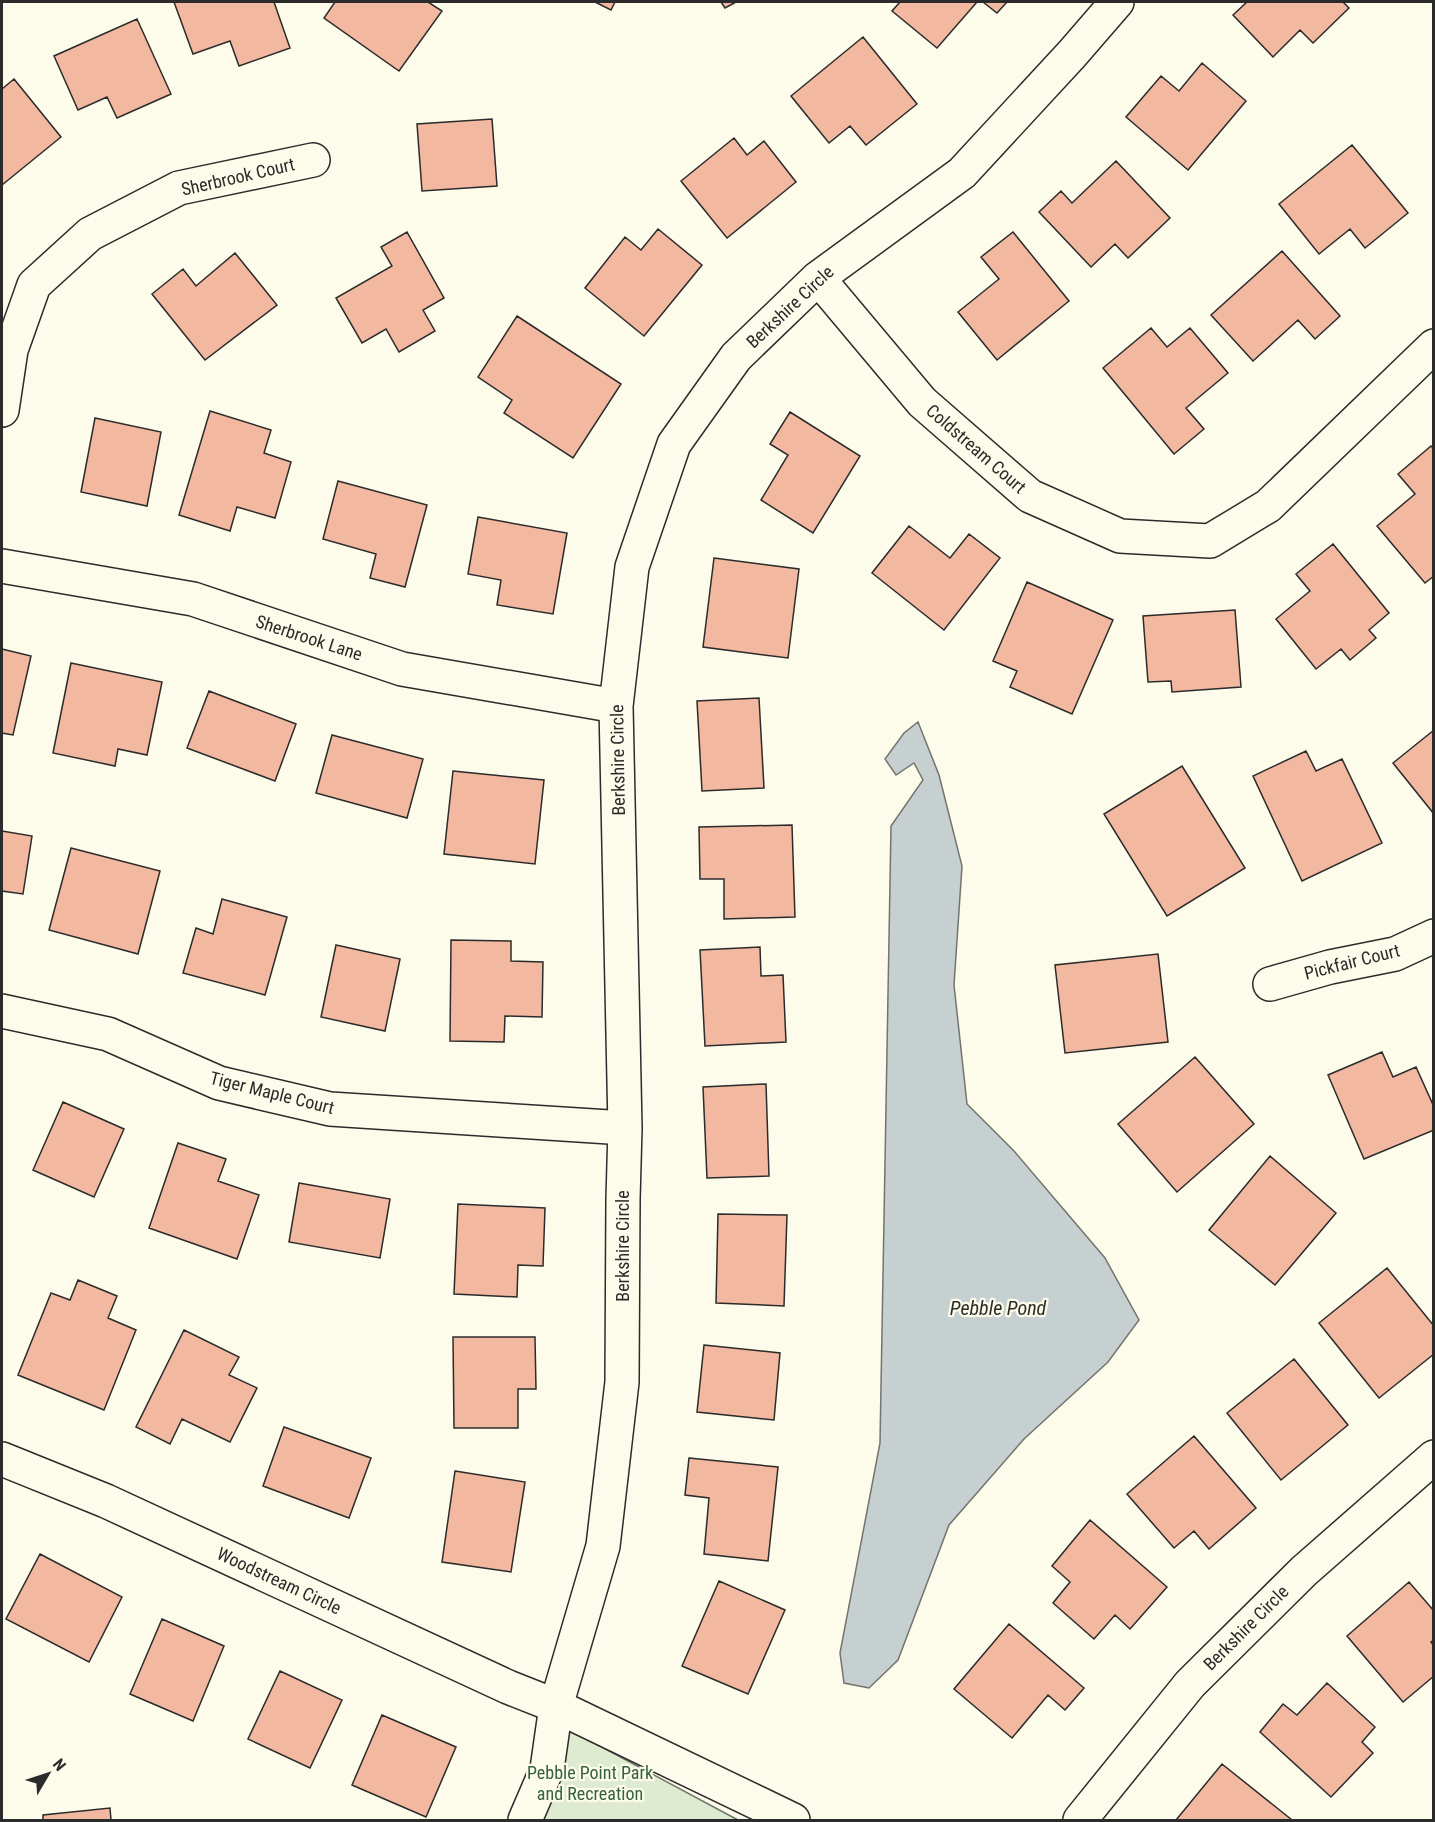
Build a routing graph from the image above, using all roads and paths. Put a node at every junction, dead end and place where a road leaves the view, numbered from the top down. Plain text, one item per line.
1 (1118, 2) edge
2 (313, 160) dead end
3 (818, 278) junction
4 (1434, 346) edge
5 (2, 410) edge
6 (2, 566) edge
7 (616, 706) junction
8 (1434, 936) edge
9 (1270, 984) dead end
10 (2, 1011) edge
11 (625, 1128) junction
12 (1434, 1457) edge
13 (2, 1459) edge
14 (556, 1706) junction
15 (525, 1821) edge
16 (793, 1821) edge
17 (1080, 1821) edge

1 - 3 street, Berkshire Circle
2 - 5 street, Sherbrook Court
3 - 4 street, Coldstream Court
3 - 7 street, Berkshire Circle
6 - 7 street, Sherbrook Lane
7 - 11 street, Berkshire Circle
8 - 9 street, Pickfair Court
10 - 11 street, Tiger Maple Court
11 - 14 street, Berkshire Circle
12 - 17 street, Berkshire Circle
13 - 14 street, Woodstream Circle
14 - 15 street, Berkshire Circle
14 - 16 street, Woodstream Circle

